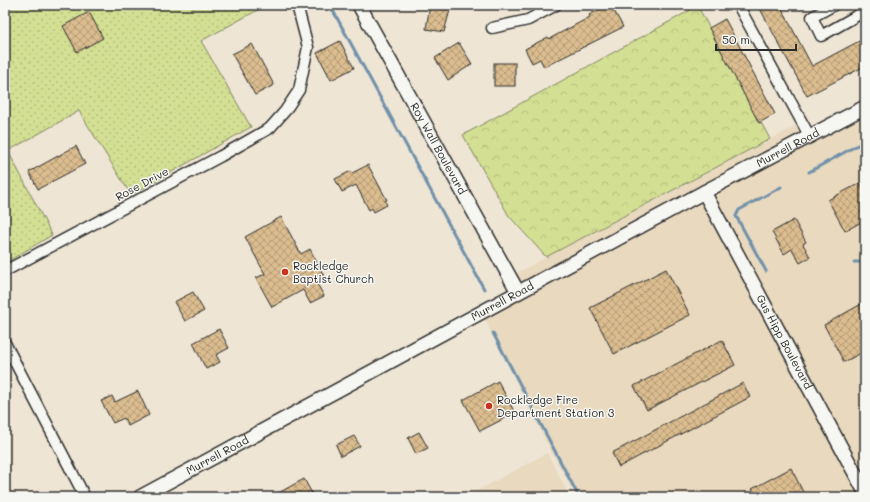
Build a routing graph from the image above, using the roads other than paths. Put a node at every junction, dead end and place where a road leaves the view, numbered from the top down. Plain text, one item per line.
1 (297, 5) edge
2 (358, 5) edge
3 (556, 5) edge
4 (738, 5) edge
5 (834, 5) edge
6 (865, 11) edge
7 (492, 28) dead end
8 (865, 107) edge
9 (810, 137) junction
10 (704, 192) junction
11 (5, 271) edge
12 (518, 292) junction
13 (5, 342) edge
14 (865, 492) edge
15 (85, 497) edge
16 (140, 497) edge

1 - 11 street, Rose Drive
2 - 12 street, Roy Wall Boulevard
3 - 7 street
4 - 9 street
5 - 6 street
8 - 9 street, Murrell Road
9 - 10 street, Murrell Road
10 - 12 street, Murrell Road
10 - 14 street, Gus Hipp Boulevard
12 - 16 street, Murrell Road
13 - 15 street

